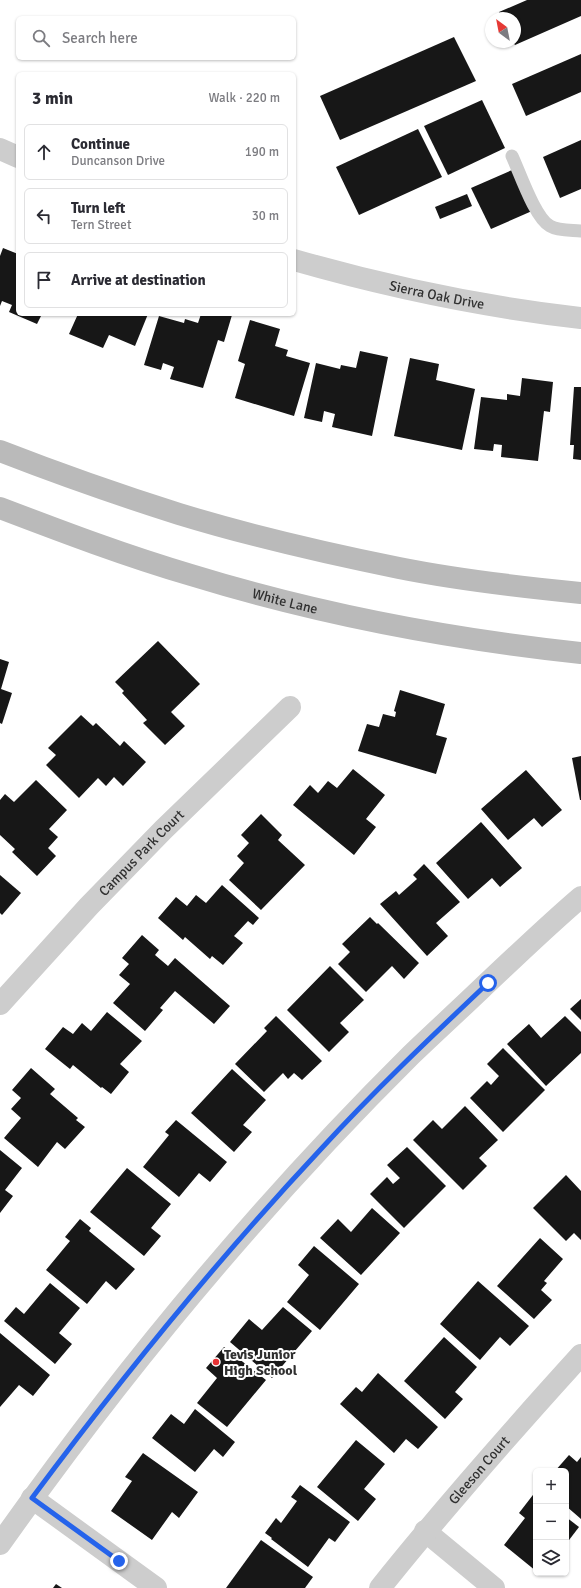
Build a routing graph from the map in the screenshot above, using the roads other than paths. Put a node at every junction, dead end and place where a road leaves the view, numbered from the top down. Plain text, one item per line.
1 (0, 149) edge
2 (512, 156) dead end
3 (16, 157) edge
4 (581, 231) edge
5 (296, 261) edge
6 (581, 318) edge
7 (0, 451) edge
8 (0, 508) edge
9 (581, 593) edge
10 (581, 653) edge
11 (290, 707) dead end
12 (581, 897) edge
13 (0, 1004) edge
14 (581, 1355) edge
15 (32, 1498) junction
16 (425, 1531) junction
17 (0, 1544) edge
18 (156, 1588) edge
19 (380, 1588) edge
20 (494, 1588) edge

1 - 3 street
2 - 4 lane
5 - 6 street, Sierra Oak Drive
7 - 9 main road
8 - 10 main road, White Lane
11 - 13 street, Campus Park Court
12 - 15 street
14 - 16 street, Gleeson Court
15 - 17 street
15 - 18 street
16 - 19 street, Gleeson Court
16 - 20 street

